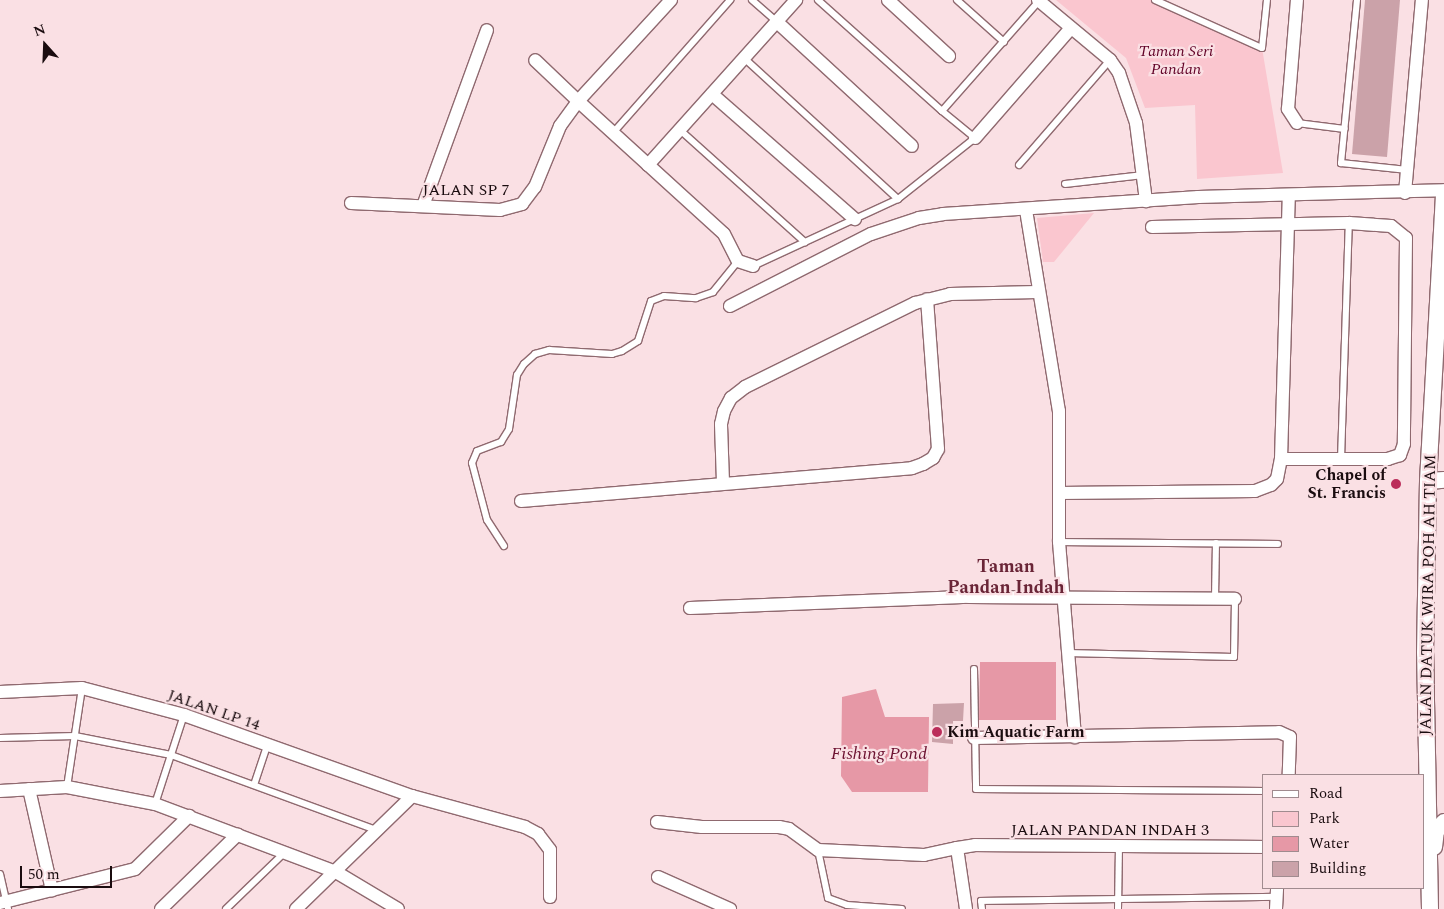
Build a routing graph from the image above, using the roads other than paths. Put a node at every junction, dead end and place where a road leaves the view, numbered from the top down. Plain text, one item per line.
1 (671, 0) edge
2 (730, 0) edge
3 (752, 0) edge
4 (796, 0) edge
5 (818, 0) edge
6 (888, 0) edge
7 (957, 0) edge
8 (1039, 0) edge
9 (1155, 0) edge
10 (1267, 0) edge
11 (1296, 0) edge
12 (1357, 0) edge
13 (1422, 0) edge
14 (777, 22) junction
15 (1071, 28) junction
16 (487, 30) dead end
17 (1004, 42) junction
18 (949, 56) dead end
19 (744, 58) junction
20 (535, 60) dead end
21 (1110, 60) junction
22 (712, 94) junction
23 (578, 101) junction
24 (942, 111) junction
25 (1296, 123) joint
26 (1345, 129) junction
27 (680, 130) junction
28 (612, 134) junction
29 (975, 138) junction
30 (912, 146) dead end
31 (648, 165) junction
32 (1019, 165) dead end
33 (1408, 170) junction
34 (1142, 176) junction
35 (1065, 184) dead end
36 (1444, 191) edge
37 (1406, 194) junction
38 (1289, 196) junction
39 (898, 199) junction
40 (1146, 201) junction
41 (351, 203) dead end
42 (423, 206) junction
43 (1026, 210) junction
44 (855, 219) junction
45 (1349, 223) junction
46 (1289, 224) junction
47 (1152, 227) dead end
48 (804, 242) junction
49 (738, 261) junction
50 (753, 266) joint
51 (1037, 292) junction
52 (928, 299) junction
53 (730, 306) dead end
54 (1282, 459) junction
55 (1341, 459) junction
56 (1436, 481) edge
57 (723, 482) junction
58 (1059, 493) junction
59 (521, 501) dead end
60 (1059, 542) junction
61 (1216, 544) junction
62 (1278, 544) dead end
63 (504, 546) dead end
64 (1062, 597) junction
65 (1215, 599) junction
66 (1235, 599) joint
67 (690, 608) dead end
68 (1067, 653) junction
69 (974, 670) dead end
70 (82, 688) junction
71 (0, 692) edge
72 (184, 716) junction
73 (75, 736) junction
74 (1075, 736) junction
75 (0, 738) edge
76 (974, 738) junction
77 (267, 746) junction
78 (171, 755) junction
79 (1289, 774) edge
80 (254, 785) junction
81 (1426, 786) junction
82 (67, 787) junction
83 (29, 789) junction
84 (0, 791) edge
85 (1262, 791) edge
86 (412, 796) junction
87 (155, 804) junction
88 (189, 816) junction
89 (1444, 816) edge
90 (657, 822) dead end
91 (1444, 822) edge
92 (377, 831) junction
93 (238, 834) junction
94 (1119, 846) junction
95 (1262, 847) edge
96 (957, 848) junction
97 (818, 850) junction
98 (286, 851) junction
99 (336, 872) junction
100 (0, 874) edge
101 (658, 877) dead end
102 (52, 890) junction
103 (550, 897) dead end
104 (1118, 897) junction
105 (1277, 898) edge
106 (5, 904) edge
107 (161, 909) edge
108 (226, 909) edge
109 (296, 909) edge
110 (398, 909) edge
111 (730, 909) edge
112 (902, 909) edge
113 (966, 909) edge
114 (982, 909) edge
115 (1118, 909) edge
116 (1431, 909) edge

1 - 23 street, JALAN SP 7
2 - 28 lane
3 - 14 lane
4 - 14 street
5 - 24 lane
6 - 18 street
7 - 17 lane
8 - 15 street
8 - 17 lane
9 - 10 lane
11 - 25 street
12 - 26 lane
13 - 33 street
14 - 19 street
14 - 30 street
15 - 21 street
15 - 29 street
16 - 42 street
17 - 24 lane
19 - 22 street
19 - 39 lane
20 - 23 street
21 - 32 lane
21 - 34 street
22 - 27 street
22 - 44 street
23 - 28 street
23 - 42 street, JALAN SP 7
24 - 29 lane
25 - 26 lane
26 - 33 lane
27 - 31 street
27 - 48 lane
28 - 31 street
29 - 39 lane
31 - 49 street
33 - 37 street
34 - 35 lane
34 - 40 street
36 - 37 street
36 - 56 street, JALAN DATUK WIRA POH AH TIAM
37 - 38 street
38 - 40 street
38 - 46 street
39 - 44 lane
40 - 43 street
41 - 42 street, JALAN SP 7
43 - 51 street
43 - 53 street
44 - 48 lane
45 - 46 street
45 - 55 lane
45 - 55 street
46 - 47 street
46 - 54 street
48 - 50 lane
49 - 50 street
49 - 63 lane
51 - 52 street
51 - 58 street
52 - 57 street
52 - 57 street
54 - 55 street
54 - 58 street
56 - 81 street, JALAN DATUK WIRA POH AH TIAM
57 - 59 street
58 - 60 street
60 - 61 lane
60 - 64 street
61 - 62 lane
61 - 65 lane
64 - 65 street
64 - 67 street
64 - 68 street
65 - 66 street
66 - 68 lane
68 - 74 street
69 - 76 lane
70 - 71 street, JALAN LP 14
70 - 72 street, JALAN LP 14
70 - 73 lane
72 - 77 street, JALAN LP 14
72 - 78 lane
73 - 75 lane
73 - 78 lane
73 - 82 lane
74 - 76 street
74 - 79 street
76 - 85 lane
77 - 80 lane
77 - 86 street, JALAN LP 14
78 - 80 lane
78 - 87 lane
80 - 92 lane
81 - 89 street
81 - 116 street, JALAN DATUK WIRA POH AH TIAM
82 - 83 street
82 - 87 street
83 - 84 street
83 - 102 street
86 - 92 street
86 - 103 street, JALAN LP 14
87 - 88 street
88 - 93 street
88 - 102 street
90 - 97 street
91 - 116 street
92 - 99 street
93 - 98 street
93 - 107 street
94 - 95 street, JALAN PANDAN INDAH 3
94 - 96 street, JALAN PANDAN INDAH 3
94 - 104 lane
96 - 97 street, JALAN PANDAN INDAH 3
96 - 113 street
97 - 112 lane
98 - 99 street
98 - 108 lane
99 - 109 street
99 - 110 street
100 - 106 lane
101 - 111 street
102 - 106 street
104 - 105 lane
104 - 114 lane
104 - 115 lane

